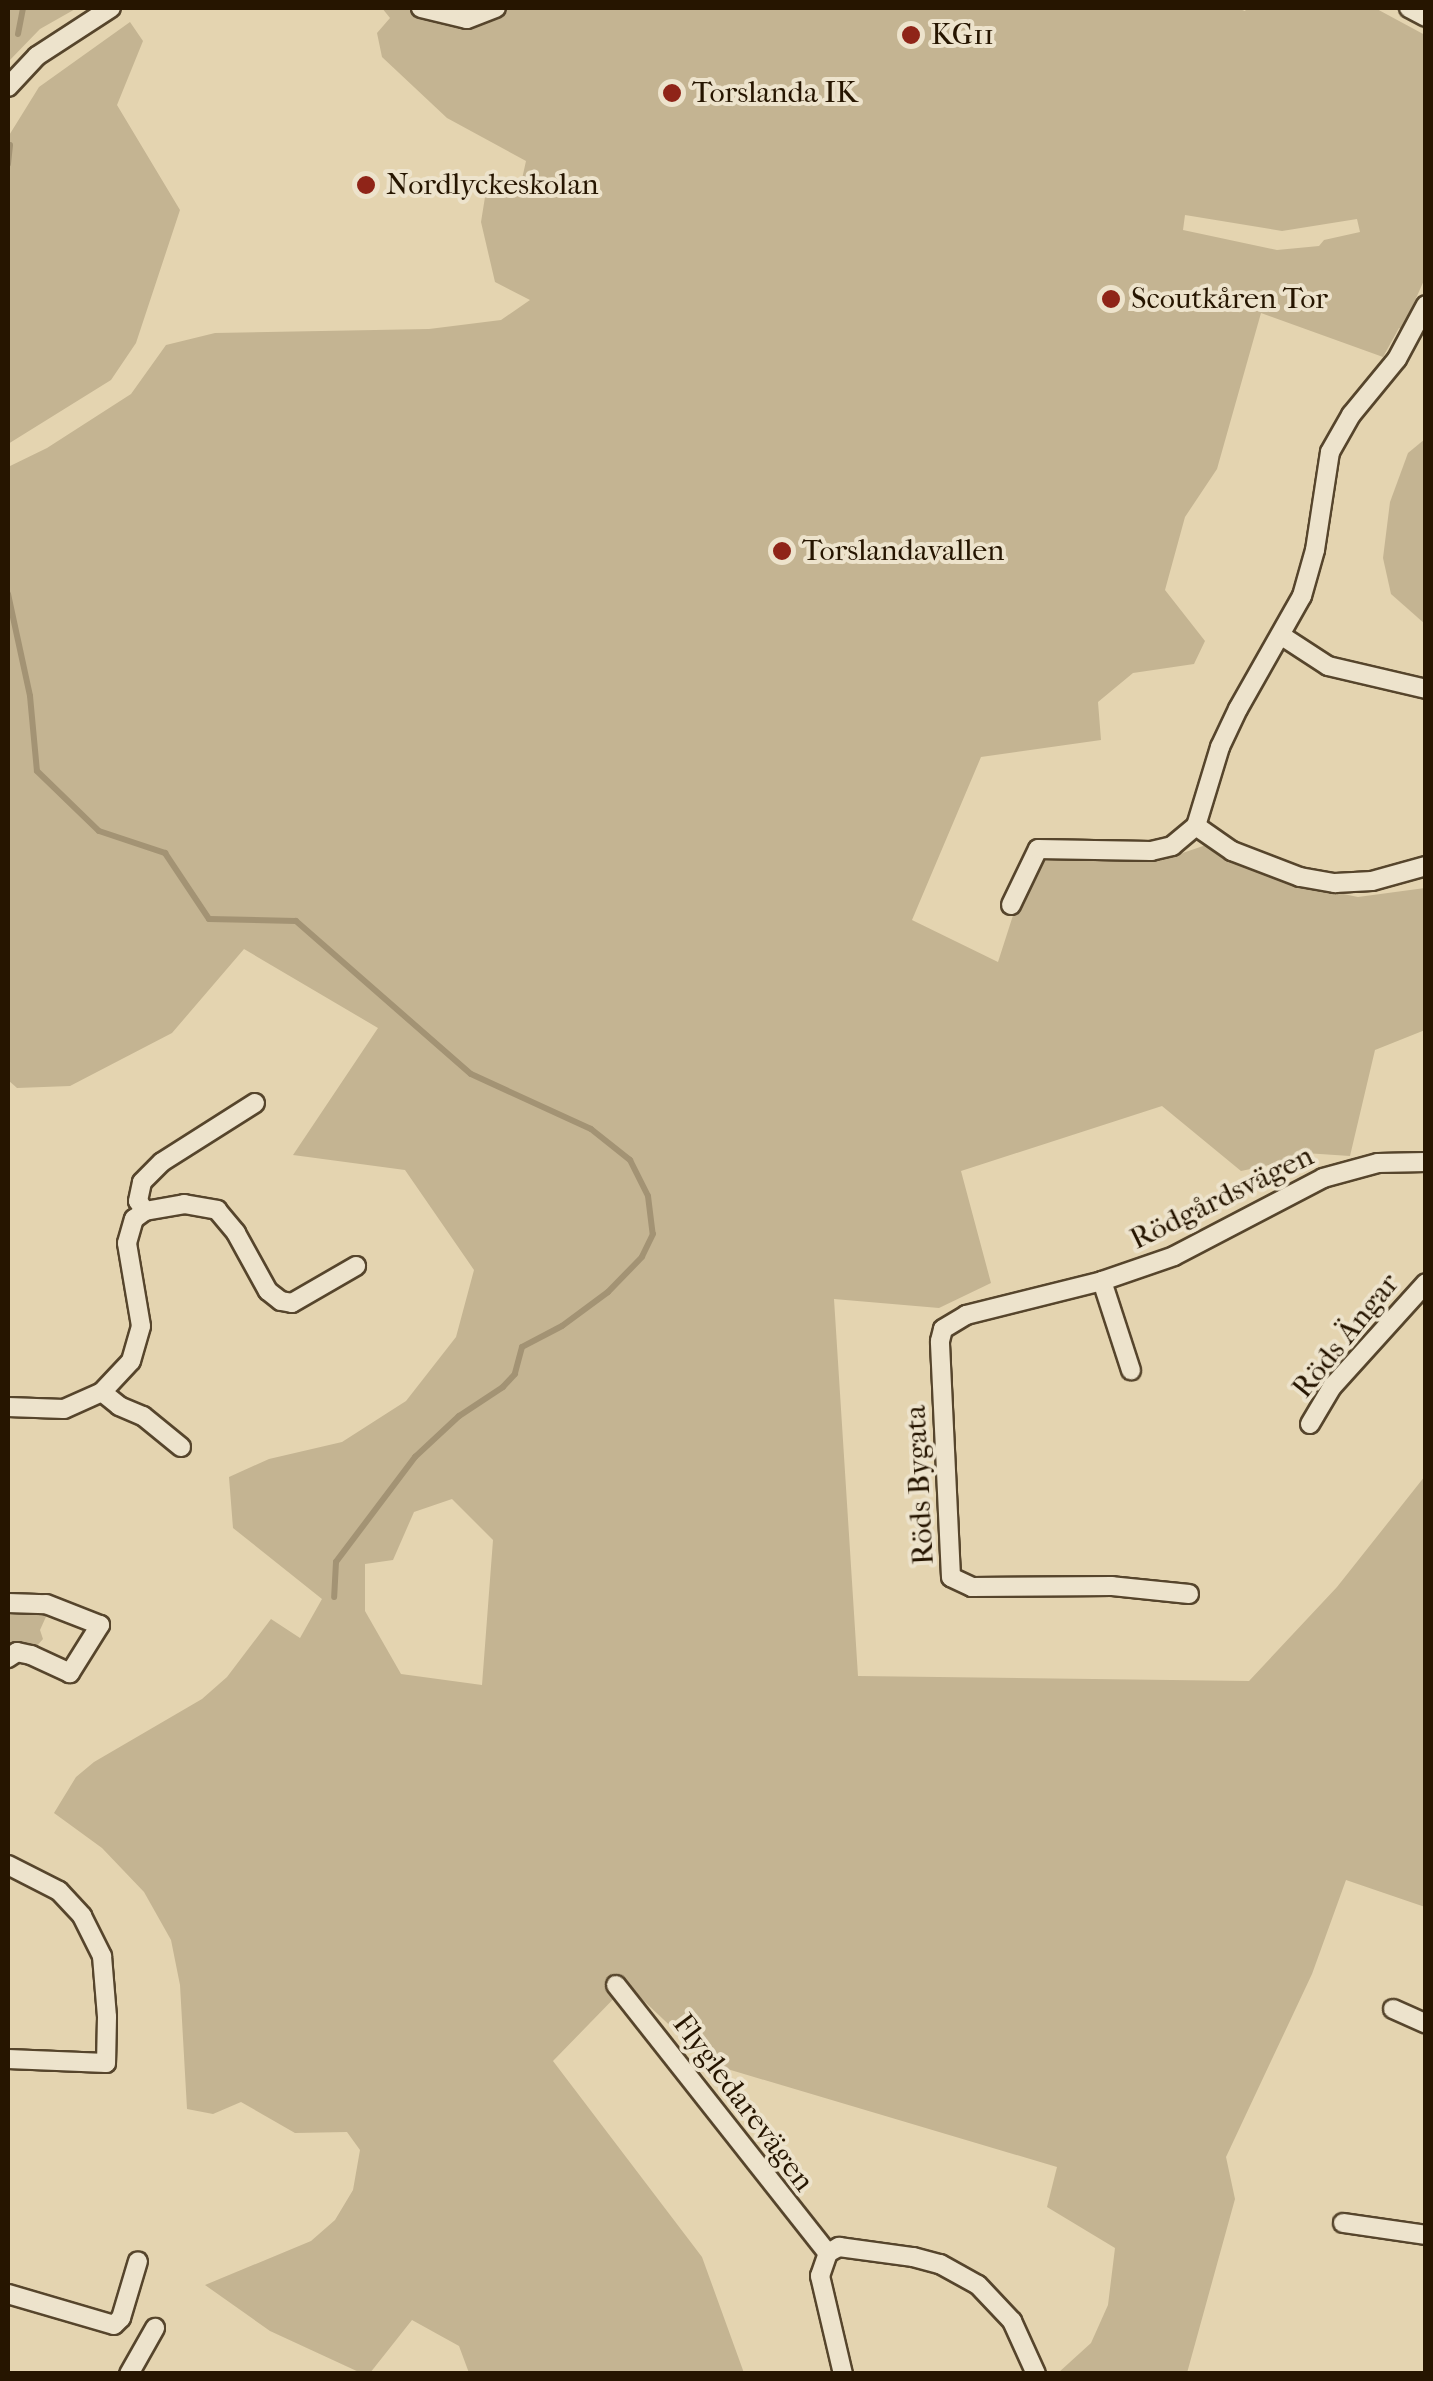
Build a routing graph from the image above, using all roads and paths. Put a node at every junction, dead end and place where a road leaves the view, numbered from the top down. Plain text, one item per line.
1 (111, 8) edge
2 (421, 8) edge
3 (496, 8) edge
4 (1409, 8) edge
5 (1426, 16) edge
6 (8, 87) edge
7 (1426, 305) edge
8 (1282, 636) junction
9 (1426, 689) edge
10 (1196, 826) junction
11 (1426, 866) edge
12 (1010, 905) dead end
13 (255, 1103) dead end
14 (1426, 1162) edge
15 (145, 1211) junction
16 (356, 1266) dead end
17 (1102, 1281) junction
18 (1426, 1282) edge
19 (944, 1329) joint
20 (1131, 1370) dead end
21 (102, 1392) junction
22 (8, 1407) edge
23 (1310, 1424) dead end
24 (182, 1447) dead end
25 (1189, 1594) dead end
26 (8, 1603) edge
27 (8, 1658) edge
28 (12, 1867) edge
29 (8, 1889) edge
30 (616, 1985) dead end
31 (1393, 2009) dead end
32 (1426, 2024) edge
33 (8, 2060) edge
34 (1343, 2223) dead end
35 (1426, 2235) edge
36 (828, 2253) junction
37 (138, 2262) dead end
38 (8, 2294) edge
39 (156, 2328) dead end
40 (129, 2374) edge
41 (843, 2374) edge
42 (1036, 2374) edge

1 - 6 street
2 - 3 street
4 - 5 street
7 - 8 street
8 - 9 street
8 - 10 street
10 - 11 street
10 - 12 street
13 - 15 street
14 - 17 street, Rödgårdsvägen
15 - 16 street
15 - 21 street
17 - 19 street, Rödgårdsvägen
17 - 20 street, Rödgårdsvägen
18 - 23 street, Röds Ängar
19 - 25 street, Röds Bygata
21 - 22 street
21 - 24 street
26 - 27 street
28 - 29 street
28 - 33 street
30 - 36 street, Flygledarevägen
31 - 32 street
34 - 35 street
36 - 41 street
36 - 42 street
37 - 38 street
39 - 40 street

